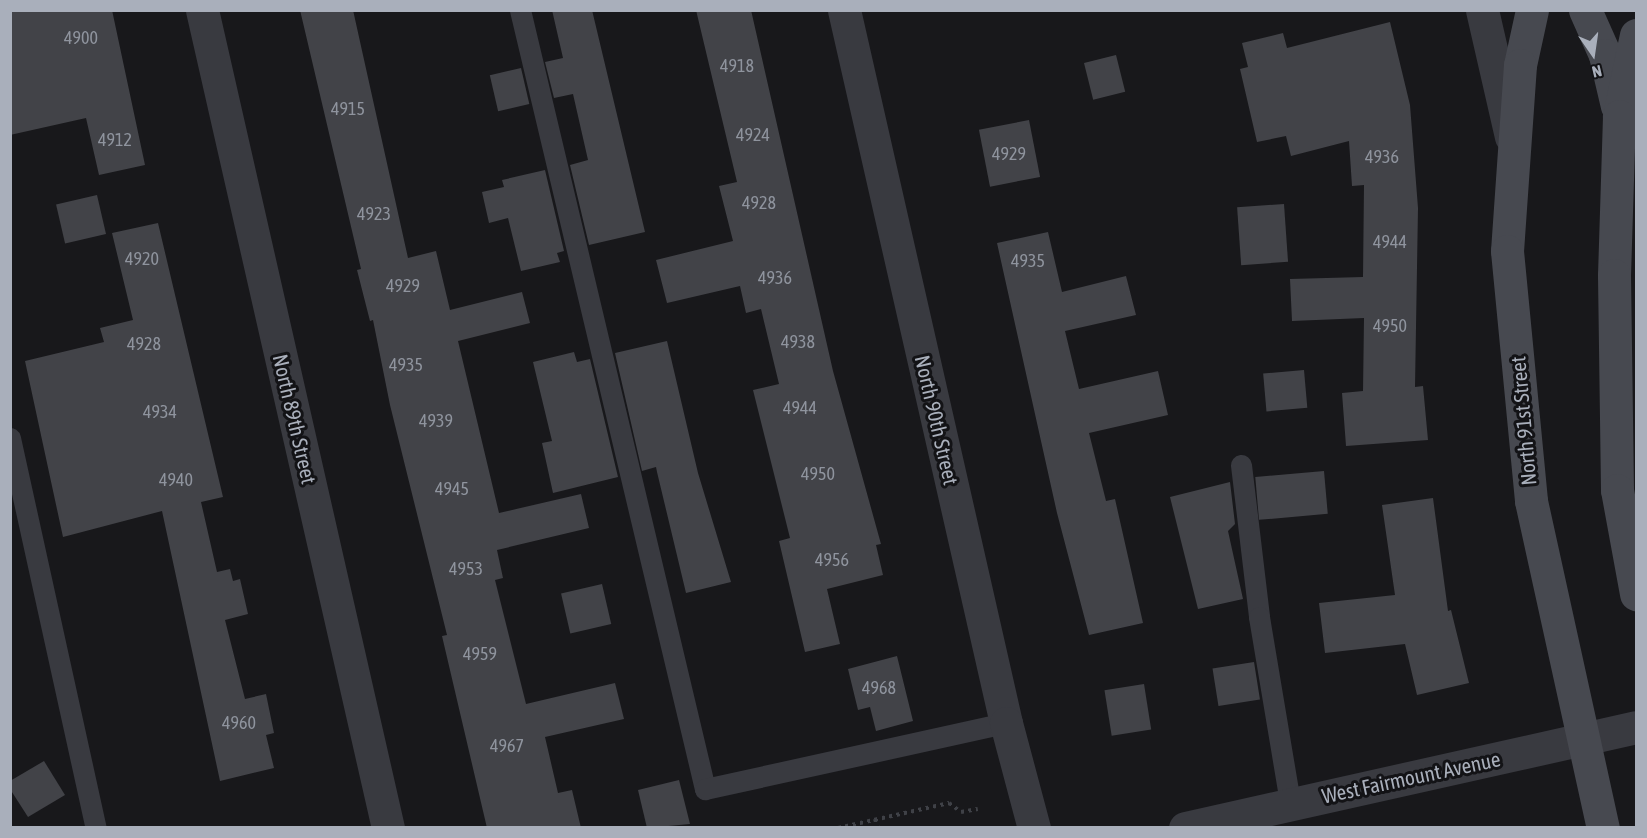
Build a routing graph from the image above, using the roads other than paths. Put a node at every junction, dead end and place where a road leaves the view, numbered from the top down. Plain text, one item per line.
1 (202, 10) edge
2 (520, 10) edge
3 (844, 10) edge
4 (1482, 10) edge
5 (1532, 10) edge
6 (1585, 10) edge
7 (1636, 35) edge
8 (1619, 116) junction
9 (1514, 152) junction
10 (10, 438) edge
11 (1241, 465) dead end
12 (1636, 594) edge
13 (1006, 723) junction
14 (1636, 727) edge
15 (1584, 739) junction
16 (1290, 803) junction
17 (96, 828) edge
18 (388, 828) edge
19 (1034, 828) edge
20 (1185, 828) edge
21 (1603, 828) edge

1 - 18 street, North 89th Street
2 - 13 lane
3 - 13 street, North 90th Street
4 - 9 street, North 91st Street
5 - 9 main road
6 - 8 main road
7 - 8 main road
8 - 12 main road
9 - 15 main road, North 91st Street
10 - 17 lane
11 - 16 lane
13 - 19 street, North 90th Street
14 - 15 street, West Fairmount Avenue
15 - 16 street, West Fairmount Avenue
15 - 21 main road, North 91st Street
16 - 20 street, West Fairmount Avenue

